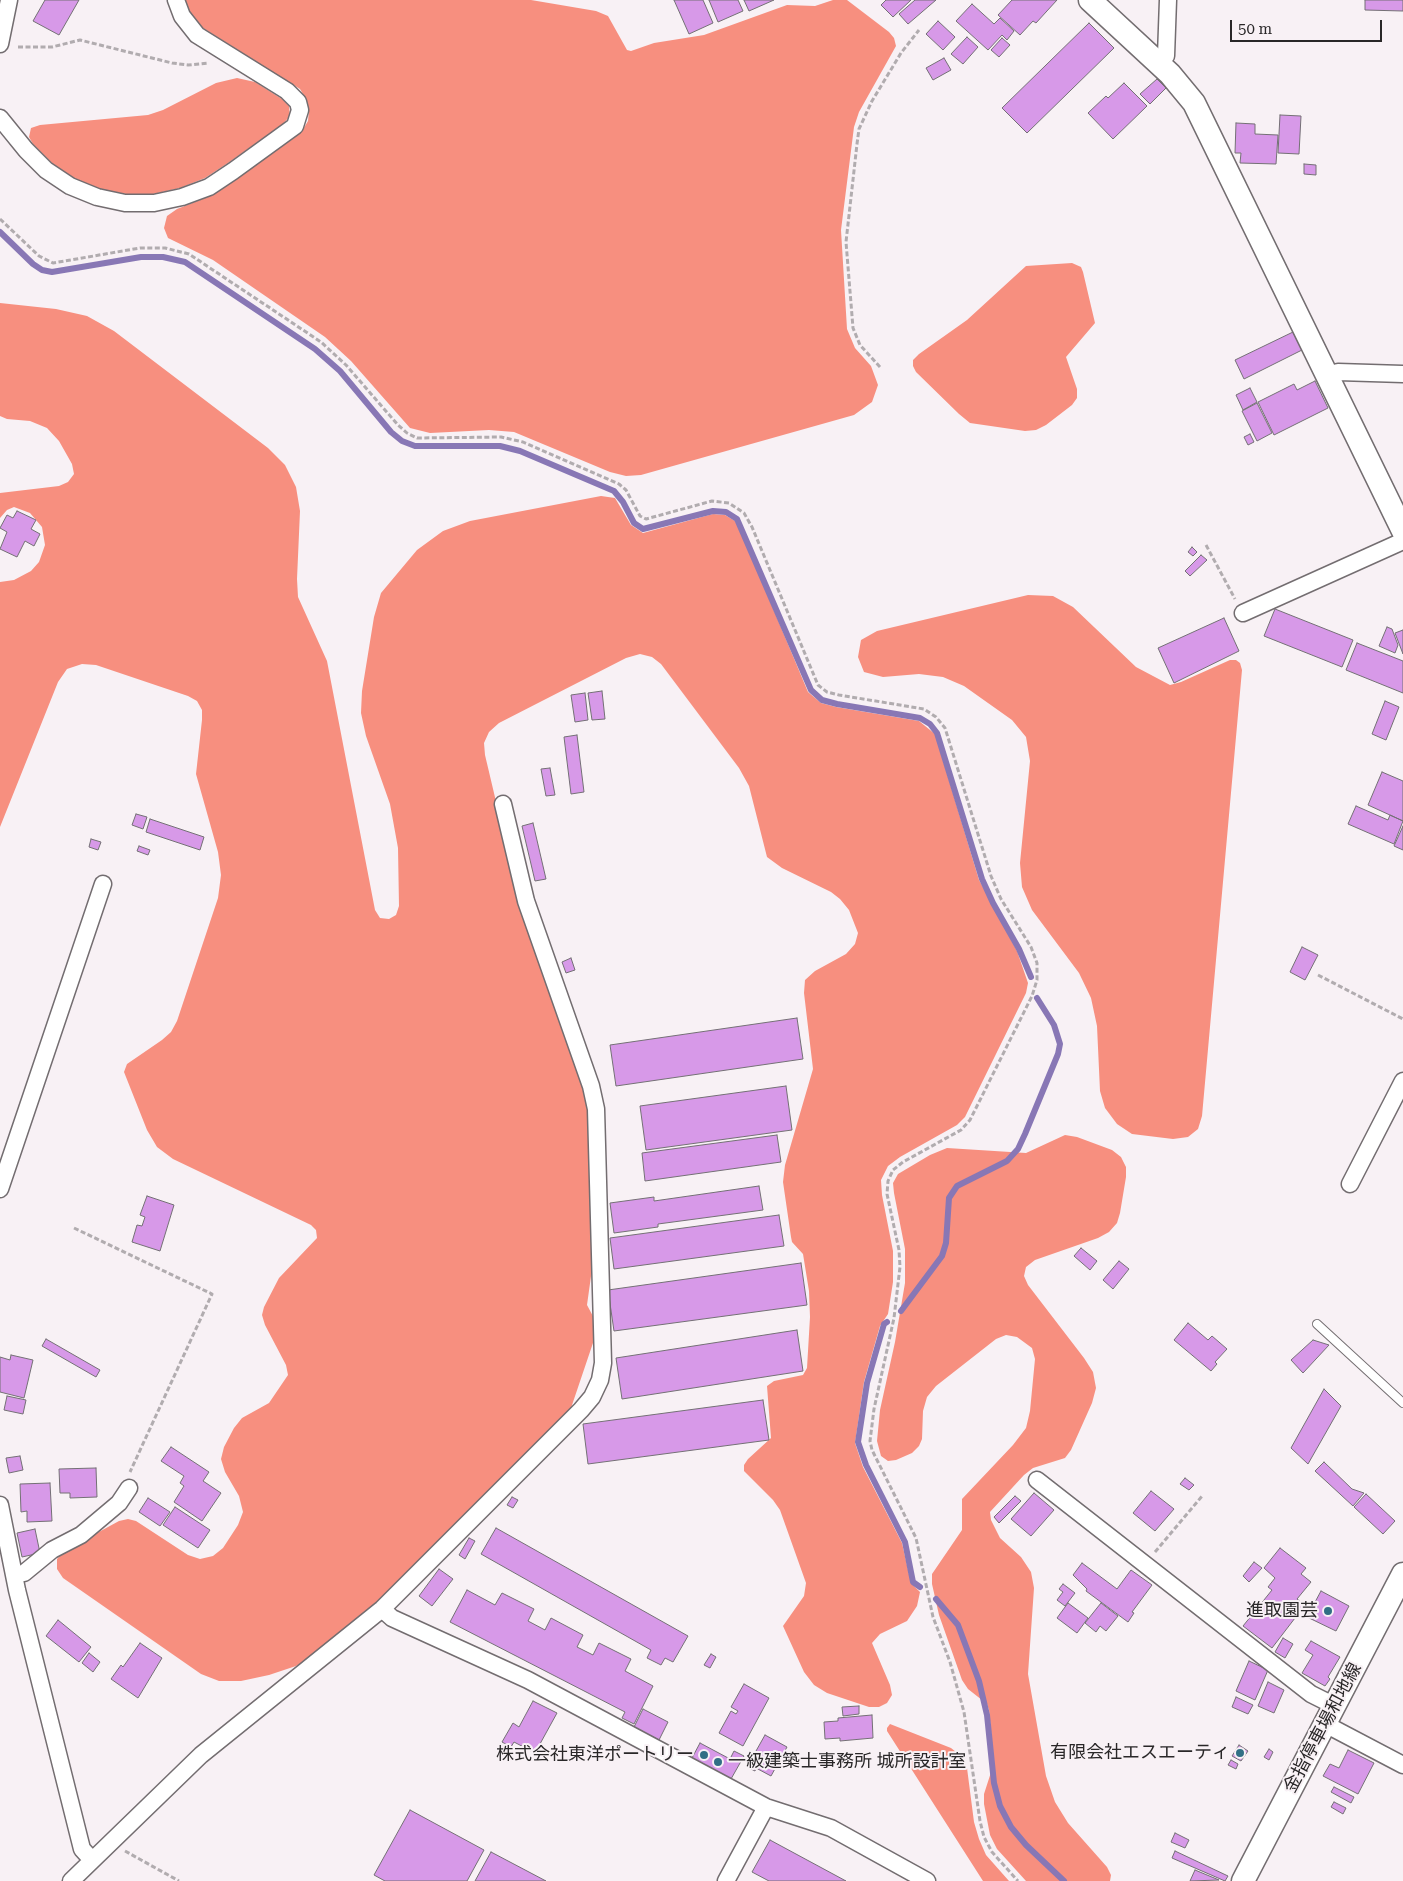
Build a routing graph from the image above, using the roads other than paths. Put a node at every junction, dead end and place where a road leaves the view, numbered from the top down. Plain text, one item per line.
1 (9, 0) edge
2 (176, 0) edge
3 (1090, 0) edge
4 (1168, 0) edge
5 (0, 44) edge
6 (1159, 64) junction
7 (0, 118) edge
8 (1403, 374) edge
9 (1328, 376) junction
10 (1403, 531) edge
11 (1403, 541) edge
12 (1243, 613) road end
13 (503, 804) dead end
14 (103, 884) dead end
15 (1403, 1081) edge
16 (1350, 1184) dead end
17 (0, 1189) edge
18 (1317, 1324) dead end
19 (1403, 1403) edge
20 (1037, 1480) dead end
21 (129, 1488) road end
22 (0, 1505) edge
23 (1403, 1574) edge
24 (14, 1575) junction
25 (382, 1609) junction
26 (1330, 1715) junction
27 (1403, 1765) edge
28 (766, 1807) junction
29 (92, 1860) junction
30 (71, 1881) edge
31 (726, 1881) edge
32 (927, 1881) edge
33 (1242, 1881) edge

1 - 5 street
2 - 7 street
3 - 6 street
4 - 6 street
6 - 9 street
8 - 9 street
9 - 10 street
11 - 12 street
13 - 25 street
14 - 17 street
15 - 16 street
18 - 19 lane
20 - 26 street
21 - 24 street
22 - 24 street
23 - 26 street, 金指停車場和地線
24 - 29 street
25 - 28 street
25 - 29 street
26 - 27 street
26 - 33 street, 金指停車場和地線
28 - 31 street
28 - 32 street
29 - 30 street

